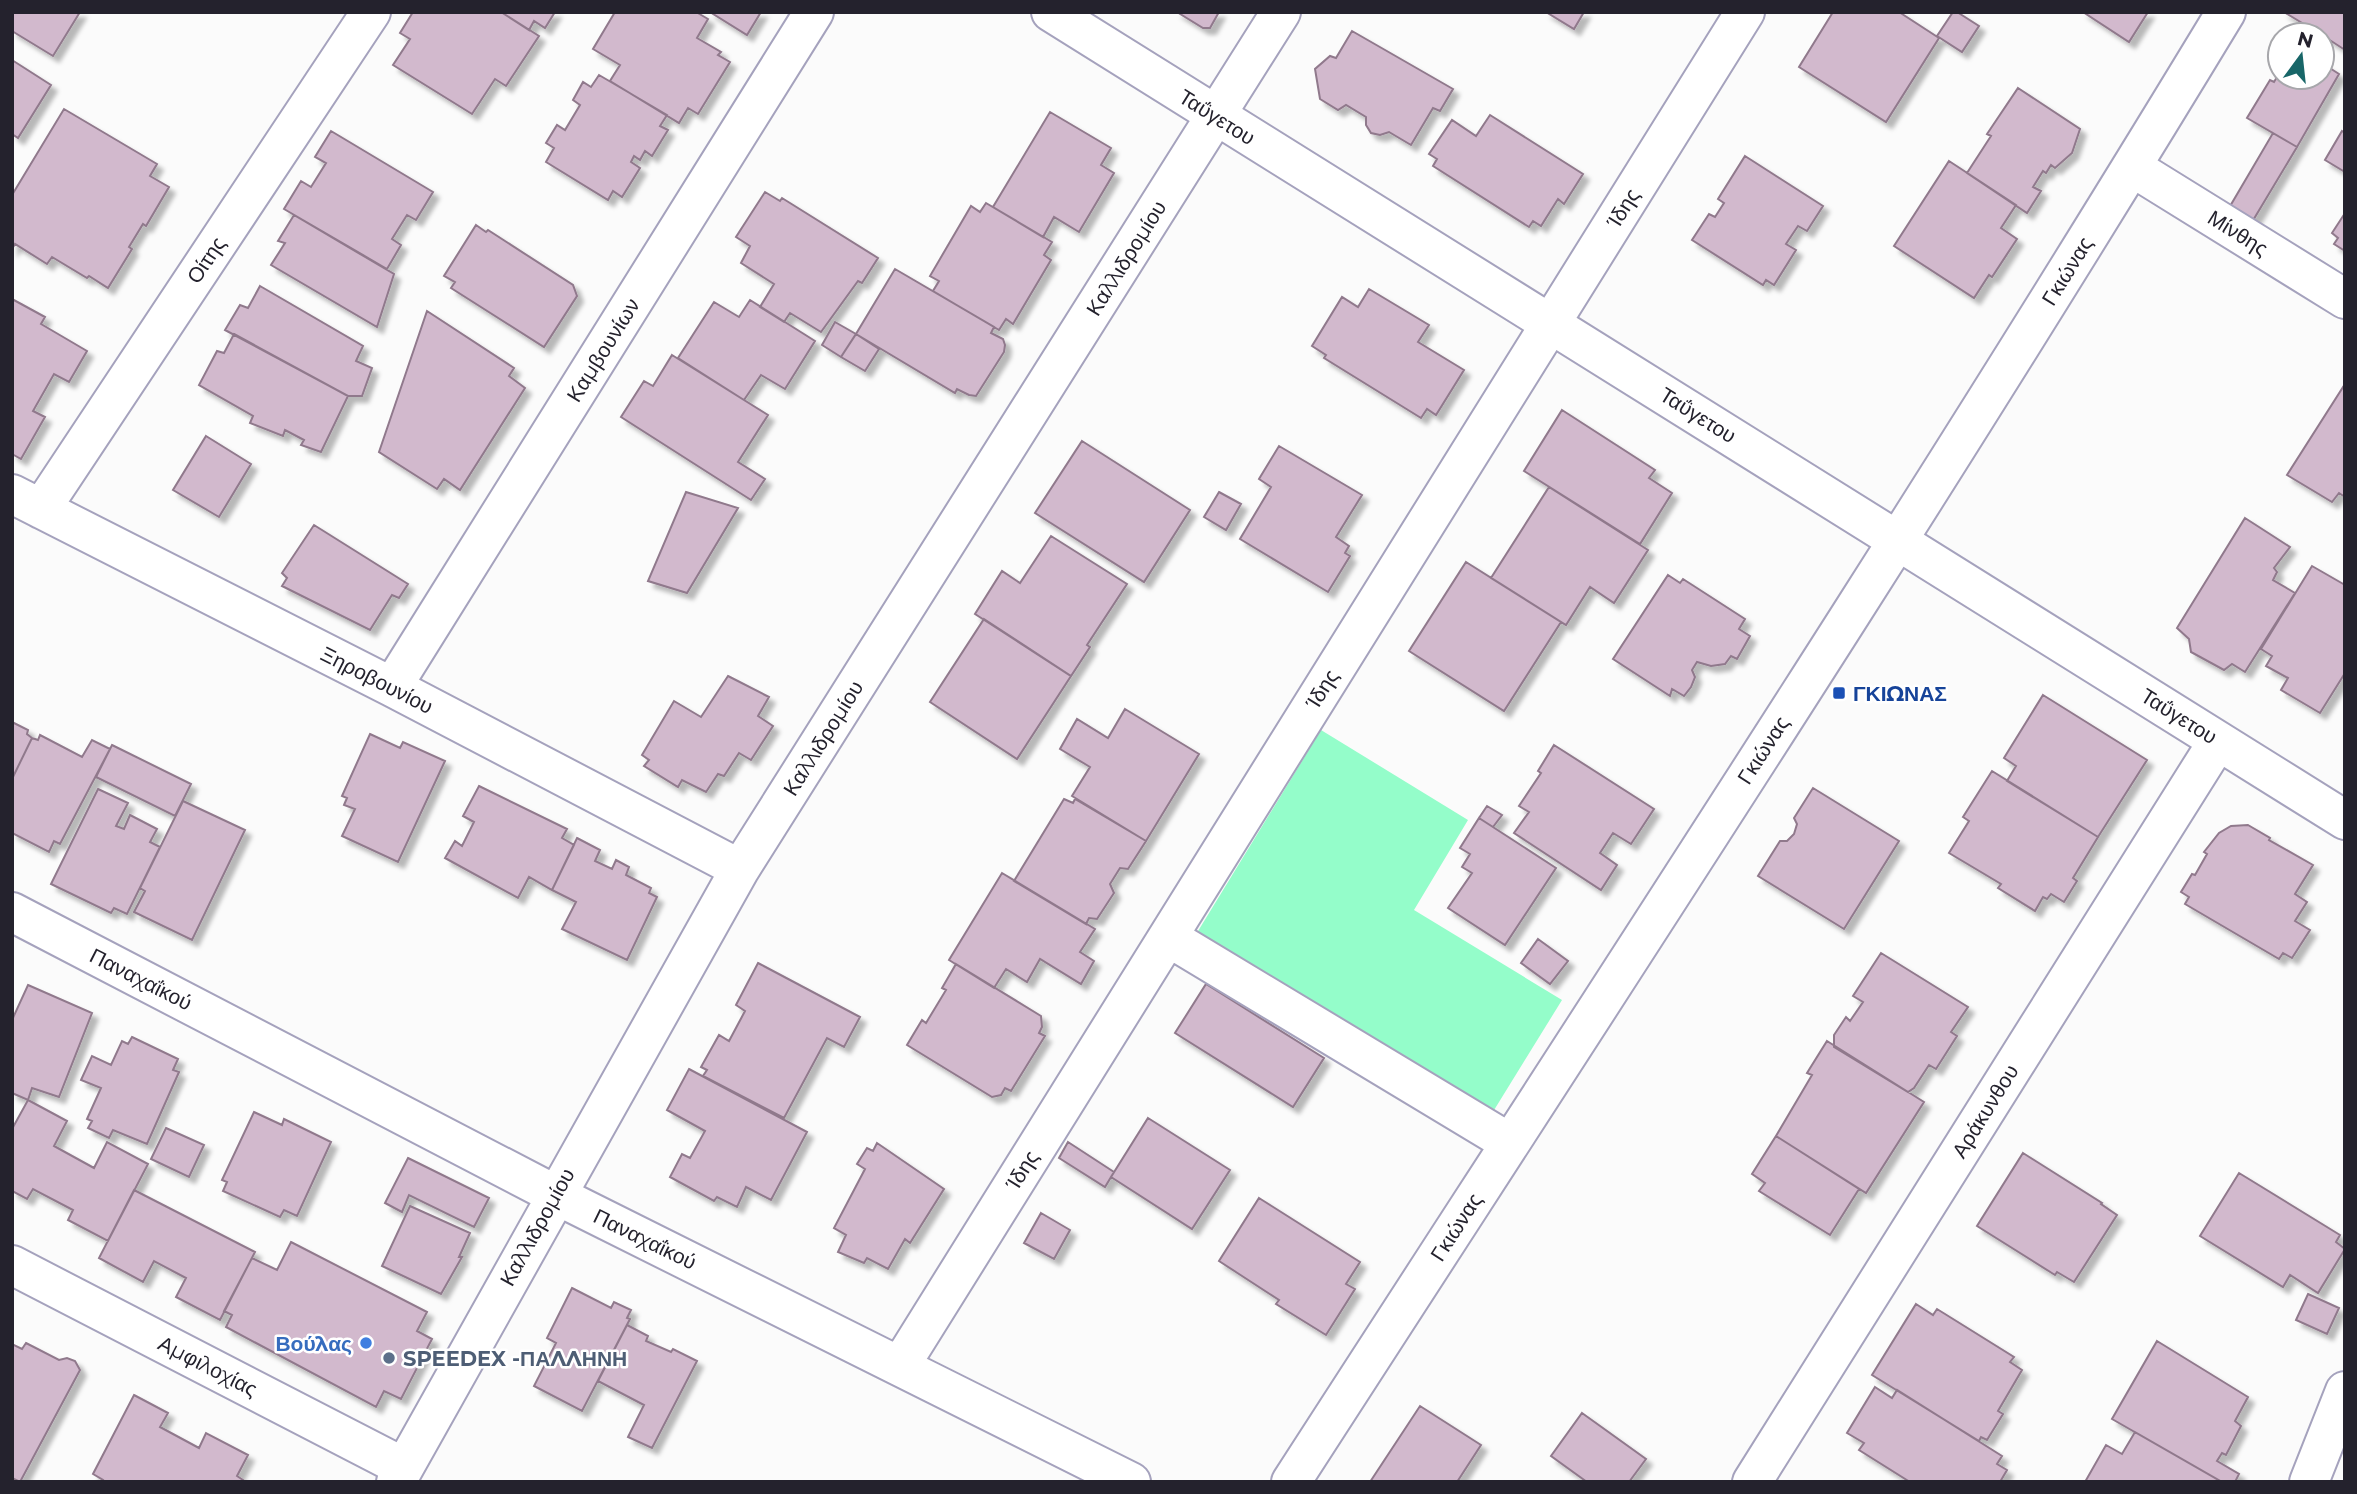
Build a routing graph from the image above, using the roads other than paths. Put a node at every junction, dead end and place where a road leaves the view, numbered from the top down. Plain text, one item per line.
1 (371, 12) edge
2 (814, 12) edge
3 (1051, 12) edge
4 (1281, 12) edge
5 (1745, 12) edge
6 (2226, 12) edge
7 (1215, 116) junction
8 (2132, 167) junction
9 (2345, 299) edge
10 (1550, 323) junction
11 (27, 501) edge
12 (1898, 539) junction
13 (391, 687) junction
14 (2218, 741) junction
15 (2345, 820) edge
16 (740, 869) junction
17 (12, 912) edge
18 (1168, 937) junction
19 (1510, 1143) junction
20 (556, 1195) junction
21 (12, 1265) edge
22 (900, 1366) junction
23 (2345, 1391) edge
24 (400, 1474) edge
25 (1131, 1482) edge
26 (1291, 1482) edge
27 (1752, 1482) edge
28 (2309, 1482) edge

1 - 11 street, Οίτης
2 - 13 street, Καμβουνίων
3 - 7 street, Ταΰγετου
4 - 7 street, Καλλιδρομίου
5 - 10 street, Ίδης
6 - 8 street, Γκιώνας
7 - 10 street, Ταΰγετου
7 - 16 street, Καλλιδρομίου
8 - 9 street, Μίνθης
8 - 12 street, Γκιώνας
10 - 12 street, Ταΰγετου
10 - 18 street, Ίδης
11 - 13 street, Ξηροβουνίου
12 - 14 street, Ταΰγετου
12 - 19 street, Γκιώνας
13 - 16 street, Ξηροβουνίου
14 - 15 street, Ταΰγετου
14 - 27 street, Αράκυνθου
16 - 20 street, Καλλιδρομίου
17 - 20 street, Παναχαΐκού
18 - 19 street
18 - 22 street, Ίδης
19 - 26 street, Γκιώνας
20 - 22 street, Παναχαΐκού
20 - 24 street, Καλλιδρομίου
21 - 24 street, Αμφιλοχίας
22 - 25 street, Παναχαΐκού
23 - 28 street

